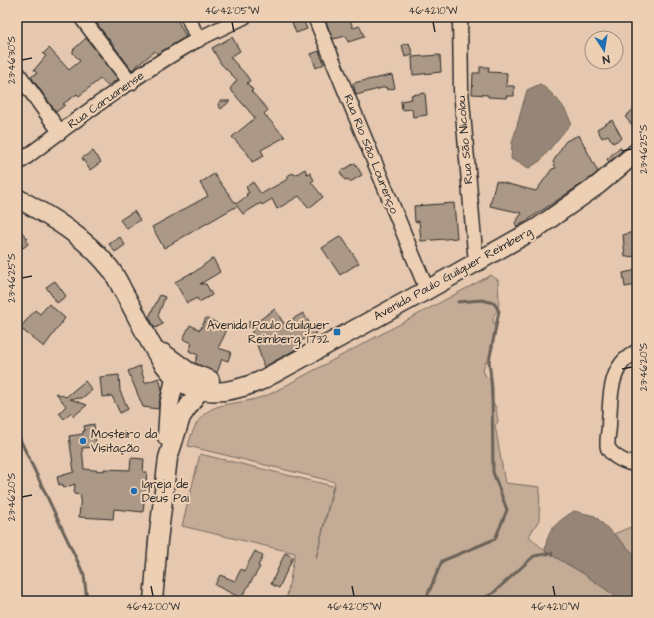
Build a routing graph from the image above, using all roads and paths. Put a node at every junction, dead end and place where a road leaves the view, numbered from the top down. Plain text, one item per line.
1 (81, 17) edge
2 (188, 17) edge
3 (244, 17) edge
4 (315, 17) edge
5 (460, 17) edge
6 (198, 40) junction
7 (18, 75) edge
8 (131, 82) junction
9 (60, 132) junction
10 (637, 152) edge
11 (17, 164) edge
12 (17, 198) edge
13 (476, 262) junction
14 (427, 290) junction
15 (637, 351) edge
16 (194, 385) junction
17 (168, 458) junction
18 (637, 464) edge
19 (153, 601) edge

1 - 8 street
2 - 6 street
3 - 6 street, Rua Caruanense
4 - 14 street, Rua Rio São Lourenço
5 - 13 street, Rua São Nicolau
6 - 8 street, Rua Caruanense
7 - 9 street
8 - 9 street, Rua Caruanense
9 - 11 street, Rua Caruanense
10 - 13 main road, Avenida Paulo Guilguer Reimberg
12 - 16 main road
13 - 14 main road, Avenida Paulo Guilguer Reimberg
14 - 16 main road, Avenida Paulo Guilguer Reimberg
15 - 18 street
16 - 17 main road
16 - 17 main road
17 - 19 main road

